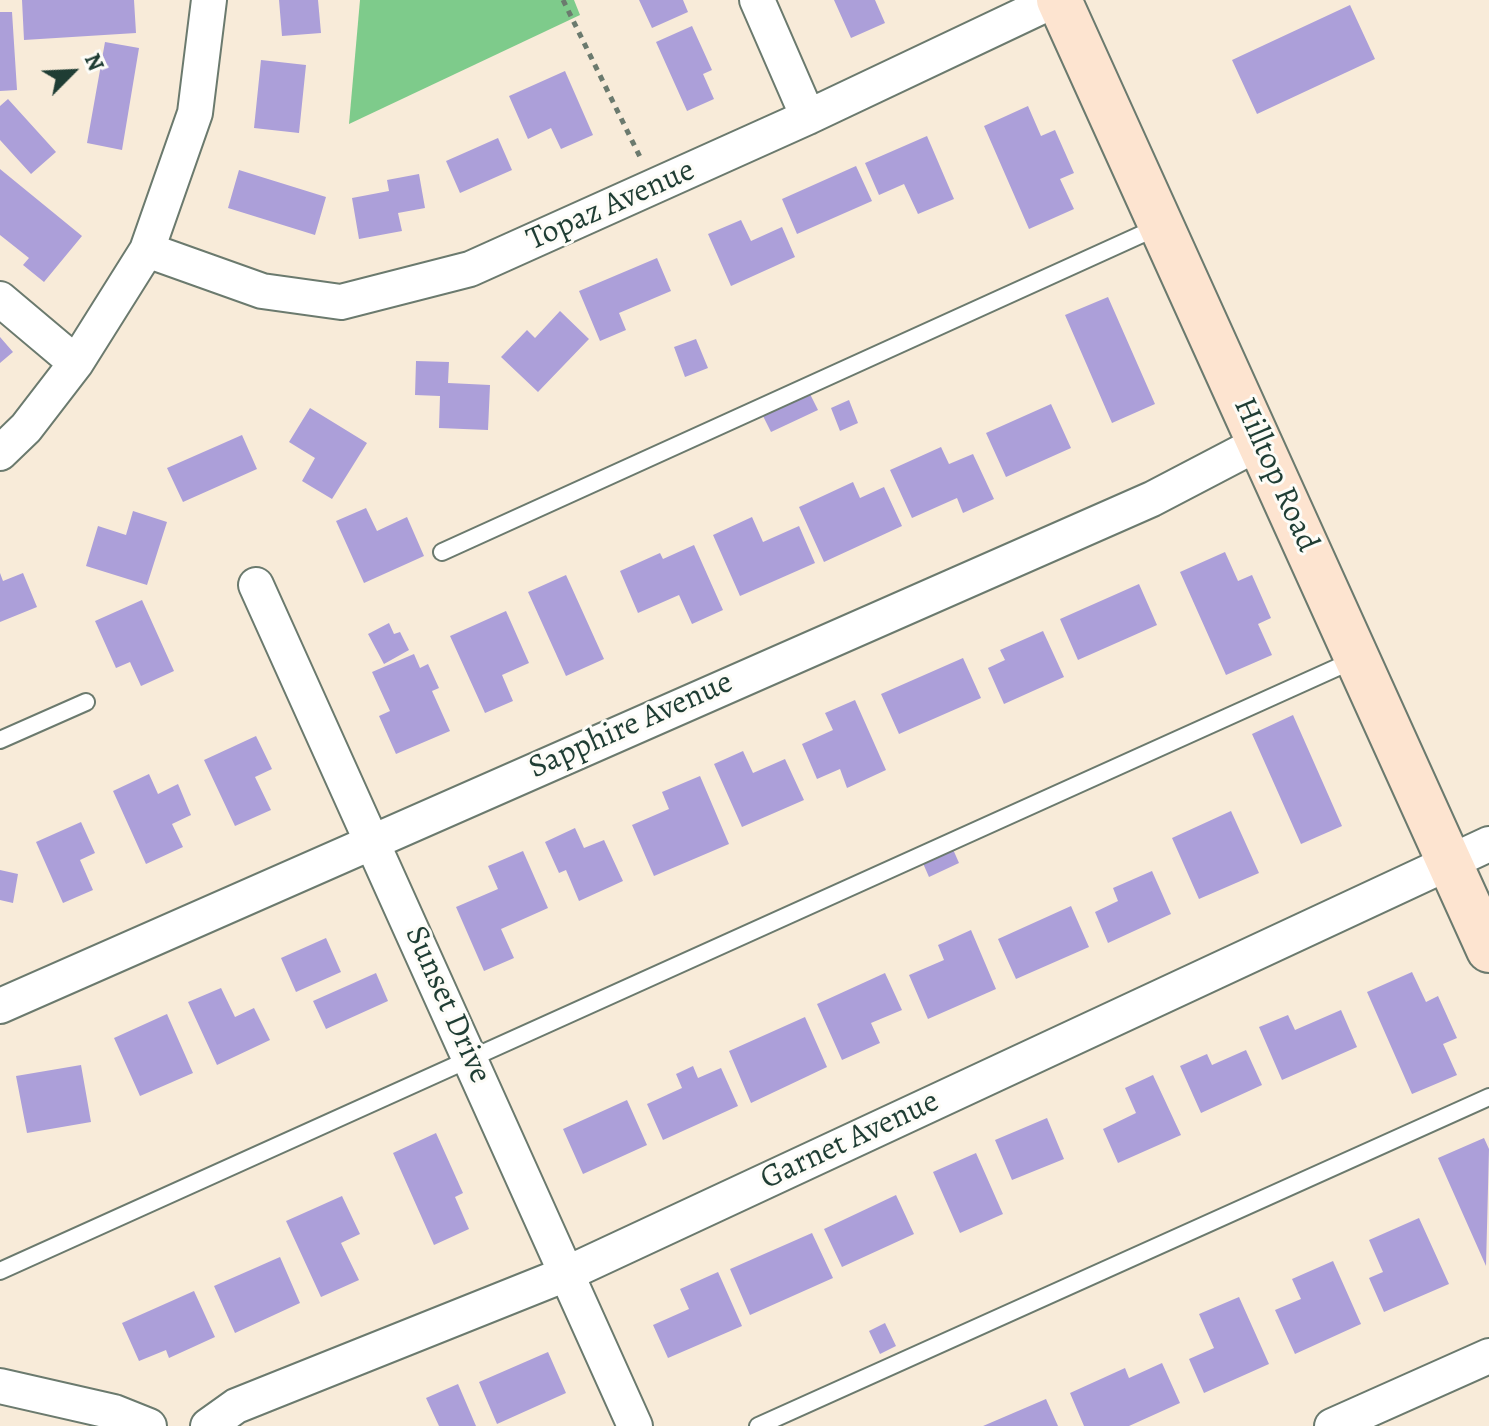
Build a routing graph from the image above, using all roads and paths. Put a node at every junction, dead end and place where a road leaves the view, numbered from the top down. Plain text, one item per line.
1 (209, 0) edge
2 (563, 0) edge
3 (757, 0) edge
4 (1057, 0) edge
5 (808, 117) junction
6 (654, 186) junction
7 (1161, 225) junction
8 (147, 250) junction
9 (0, 299) edge
10 (76, 363) junction
11 (1261, 442) junction
12 (0, 453) edge
13 (442, 552) dead end
14 (256, 585) dead end
15 (1358, 659) junction
16 (86, 702) dead end
17 (0, 740) edge
18 (373, 839) junction
19 (1489, 844) edge
20 (1449, 862) junction
21 (1489, 950) edge
22 (0, 1006) edge
23 (470, 1057) junction
24 (1489, 1097) edge
25 (0, 1271) edge
26 (566, 1274) junction
27 (1489, 1356) edge
28 (0, 1386) edge
29 (149, 1426) edge
30 (208, 1426) edge
31 (635, 1426) edge
32 (758, 1426) edge
33 (1332, 1426) edge

1 - 8 street
2 - 6 path
3 - 5 street
4 - 5 street, Topaz Avenue
4 - 7 main road, Hilltop Road
5 - 6 street, Topaz Avenue
6 - 8 street, Topaz Avenue
7 - 11 main road, Hilltop Road
7 - 13 lane
8 - 10 street
9 - 10 street
10 - 12 street
11 - 15 main road, Hilltop Road
11 - 18 street, Sapphire Avenue
14 - 18 street, Sunset Drive
15 - 20 main road, Hilltop Road
15 - 23 lane
16 - 17 lane
18 - 22 street, Sapphire Avenue
18 - 23 street, Sunset Drive
19 - 20 street, Garnet Avenue
20 - 21 main road, Hilltop Road
20 - 26 street, Garnet Avenue
23 - 25 lane
23 - 26 street, Sunset Drive
24 - 32 lane
26 - 30 street, Garnet Avenue
26 - 31 street, Sunset Drive
27 - 33 street
28 - 29 street

